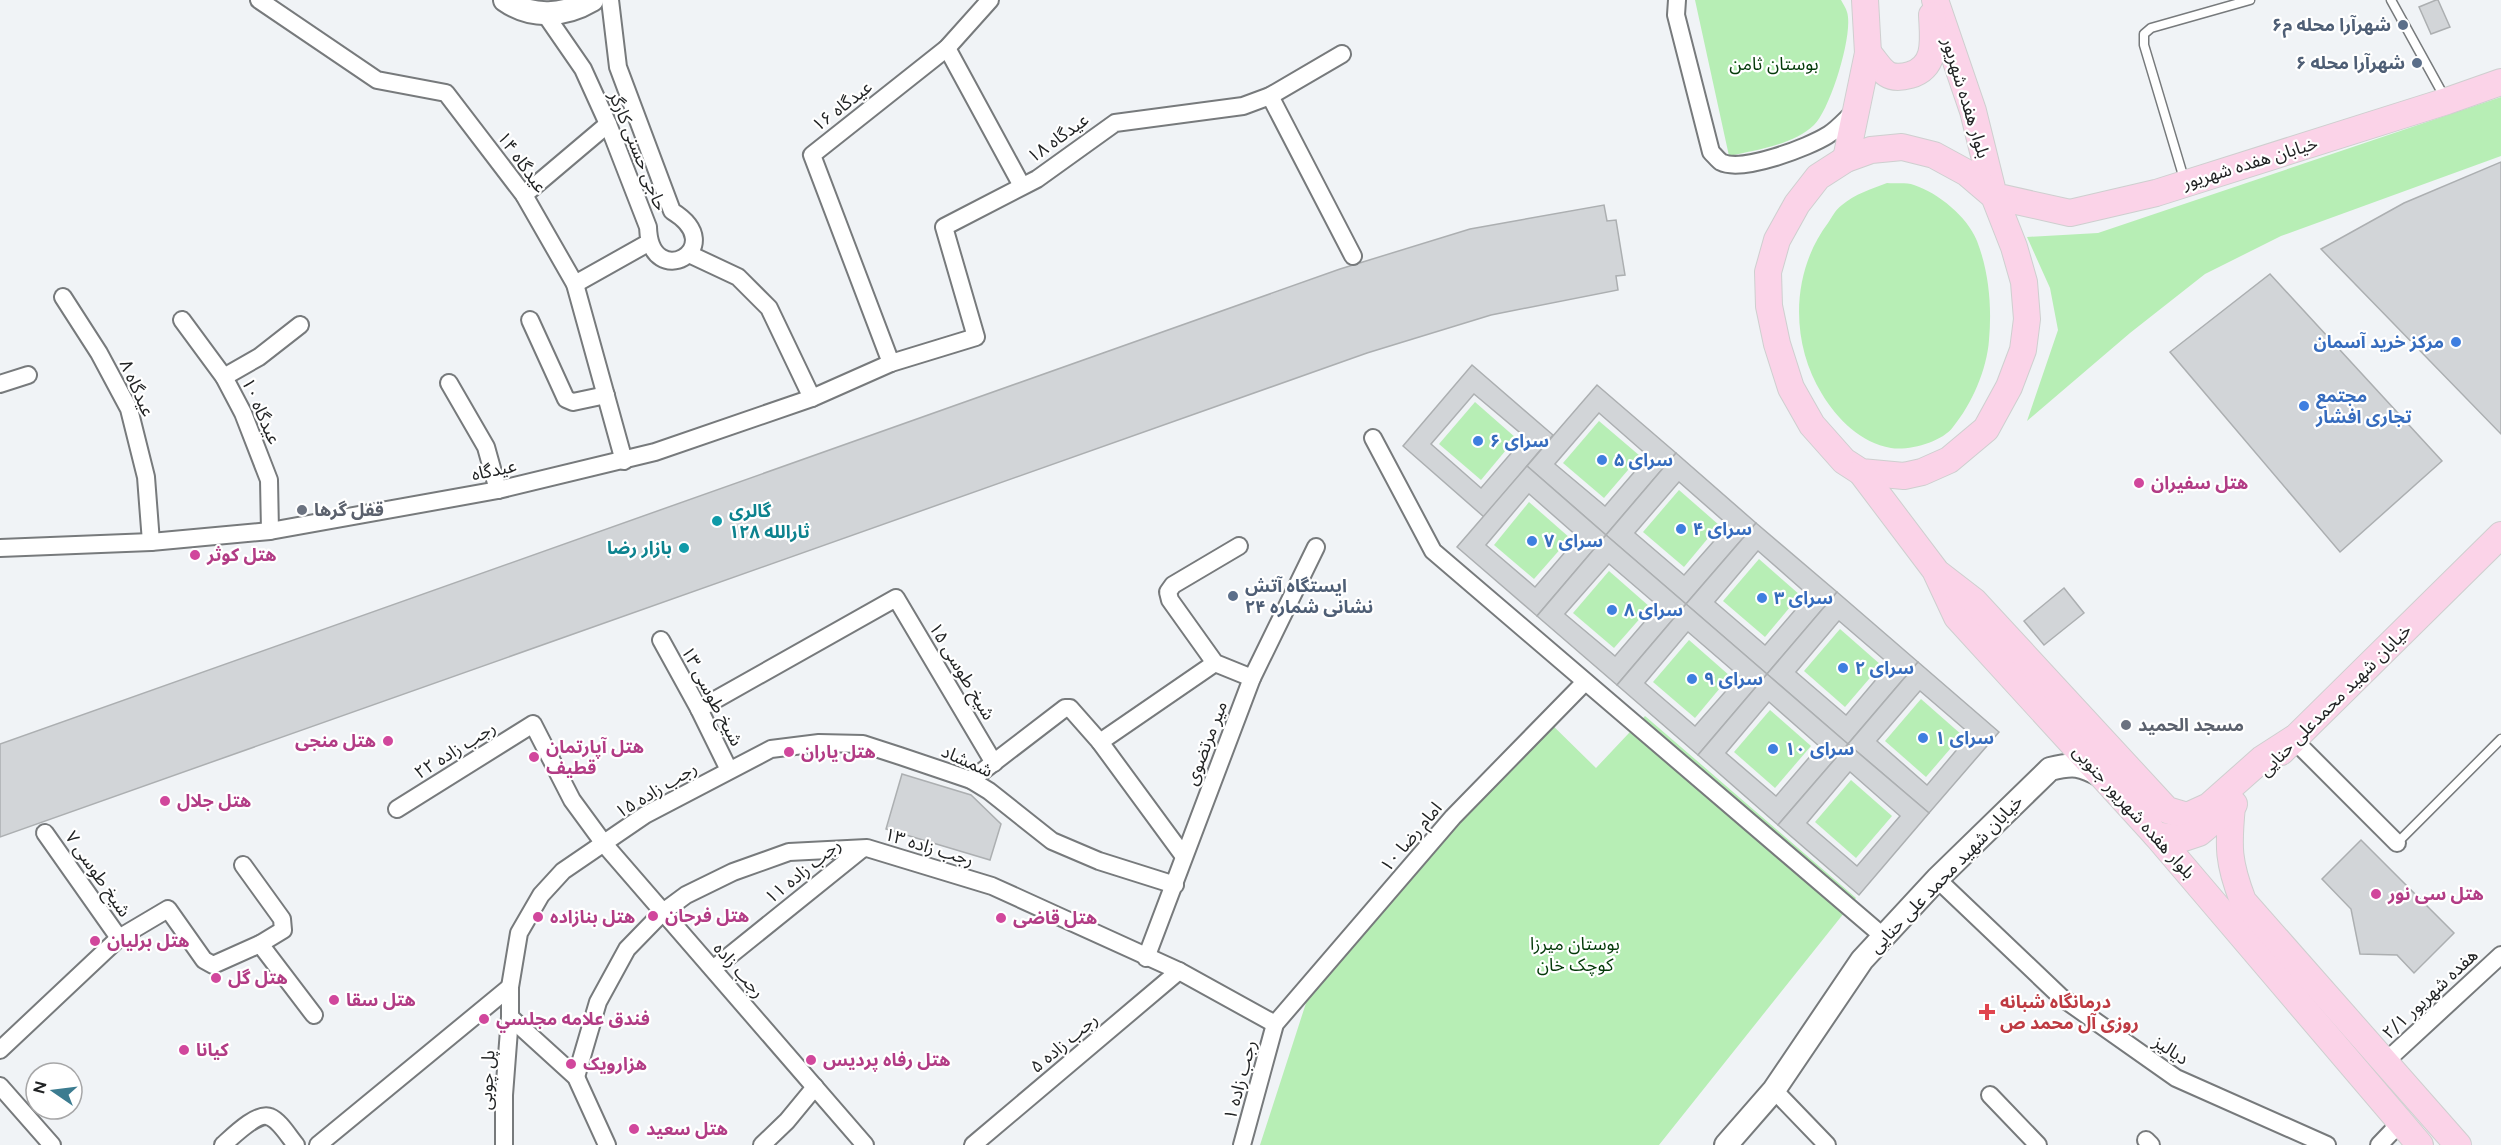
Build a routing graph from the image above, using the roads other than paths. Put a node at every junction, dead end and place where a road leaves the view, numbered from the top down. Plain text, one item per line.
1 (259, 0) edge
2 (505, 0) edge
3 (592, 0) edge
4 (610, 0) edge
5 (990, 0) edge
6 (1677, 0) edge
7 (1866, 0) edge
8 (1933, 0) edge
9 (2250, 0) edge
10 (2391, 0) edge
11 (545, 14) junction
12 (947, 48) junction
13 (1868, 53) junction
14 (1342, 54) dead end
15 (2501, 82) edge
16 (1270, 96) junction
17 (2447, 101) junction
18 (1856, 109) junction
19 (608, 124) junction
20 (1846, 159) junction
21 (2185, 183) junction
22 (1022, 186) junction
23 (524, 195) junction
24 (1995, 196) junction
25 (648, 243) junction
26 (690, 254) junction
27 (1353, 256) dead end
28 (575, 284) junction
29 (63, 297) dead end
30 (182, 320) dead end
31 (530, 320) dead end
32 (300, 325) dead end
33 (976, 337) joint
34 (891, 363) junction
35 (28, 375) dead end
36 (224, 377) junction
37 (449, 383) dead end
38 (0, 384) edge
39 (606, 395) junction
40 (812, 398) junction
41 (1373, 438) dead end
42 (624, 460) junction
43 (1861, 472) junction
44 (498, 490) junction
45 (270, 531) junction
46 (2501, 536) edge
47 (151, 542) junction
48 (1239, 546) dead end
49 (0, 548) edge
50 (1316, 548) dead end
51 (1935, 570) junction
52 (661, 640) dead end
53 (1215, 663) junction
54 (1252, 678) junction
55 (1585, 682) junction
56 (699, 709) junction
57 (533, 724) joint
58 (2293, 739) junction
59 (2501, 740) edge
60 (1100, 742) junction
61 (994, 763) junction
62 (729, 770) junction
63 (2104, 777) junction
64 (971, 780) junction
65 (2232, 806) junction
66 (398, 809) dead end
67 (45, 833) dead end
68 (2156, 835) junction
69 (2397, 843) joint
70 (605, 845) junction
71 (862, 849) junction
72 (1183, 855) junction
73 (243, 865) dead end
74 (1937, 879) junction
75 (1174, 885) junction
76 (663, 912) junction
77 (1884, 937) junction
78 (119, 938) junction
79 (260, 944) junction
80 (2501, 955) edge
81 (1146, 957) junction
82 (713, 969) junction
83 (1179, 971) junction
84 (510, 987) junction
85 (314, 1015) dead end
86 (510, 1017) junction
87 (1275, 1024) junction
88 (0, 1050) edge
89 (2385, 1062) junction
90 (576, 1077) junction
91 (0, 1086) edge
92 (815, 1088) junction
93 (1774, 1090) junction
94 (1990, 1095) dead end
95 (2401, 1122) junction
96 (226, 1144) edge
97 (52, 1145) edge
98 (296, 1145) edge
99 (318, 1145) edge
100 (504, 1145) edge
101 (607, 1145) edge
102 (762, 1145) edge
103 (865, 1145) edge
104 (973, 1145) edge
105 (1242, 1145) edge
106 (1726, 1145) edge
107 (1827, 1145) edge
108 (2038, 1145) edge
109 (2327, 1145) edge
110 (2379, 1145) edge
111 (2420, 1145) edge
112 (2458, 1145) edge

1 - 23 street, عیدگاه ۱۴
2 - 11 main road
3 - 11 main road
4 - 26 street, حاجی حسنی کارگر
5 - 12 street, عیدگاه ۱۶
6 - 18 street
7 - 13 main road
8 - 13 main road
8 - 24 main road, بلوار هفده شهریور
9 - 21 lane
10 - 17 lane
11 - 19 street, حاجی حسنی کارگر
12 - 22 street
12 - 34 street, عیدگاه ۱۶
13 - 18 main road
14 - 16 street, عیدگاه ۱۸
15 - 17 main road, خیابان هفده شهریور
16 - 22 street, عیدگاه ۱۸
16 - 27 street
17 - 21 main road, خیابان هفده شهریور
18 - 20 main road
19 - 23 street
19 - 25 street, حاجی حسنی کارگر
20 - 24 main road, بلوار هفده شهریور جنوبی
20 - 43 main road, بلوار هفده شهریور جنوبی
21 - 24 main road, خیابان هفده شهریور
22 - 33 street, عیدگاه ۱۸
23 - 28 street, عیدگاه ۱۴
24 - 43 main road, بلوار هفده شهریور
25 - 26 street
25 - 28 street
26 - 40 street
28 - 39 street, عیدگاه ۱۴
29 - 47 street, عیدگاه ۸
30 - 36 street, عیدگاه ۱۰
31 - 39 street
32 - 36 street
33 - 34 street, عیدگاه
34 - 40 street, عیدگاه
35 - 38 street
36 - 45 street, عیدگاه ۱۰
37 - 44 street
39 - 42 street, عیدگاه ۱۴
40 - 42 street, عیدگاه
41 - 55 street
42 - 44 street, عیدگاه
43 - 51 main road, بلوار هفده شهریور جنوبی
44 - 45 street, عیدگاه
45 - 47 street, عیدگاه
46 - 58 main road, خیابان شهید محمدعلی حنایی
47 - 49 street, عیدگاه
48 - 53 street
50 - 54 street, میر مرتضوی
51 - 58 main road
51 - 63 main road, بلوار هفده شهریور جنوبی
52 - 56 street, شیخ طوسی ۱۳
53 - 54 street
53 - 60 street
54 - 72 street, میر مرتضوی
55 - 77 street
55 - 87 street, امام رضا ۱۰
56 - 61 street, ۱۵ شیخ طوسی
56 - 62 street, شیخ طوسی ۱۳
57 - 66 street, رجب زاده ۲۲
57 - 70 street, رجب زاده
58 - 65 main road, خیابان شهید محمدعلی حنایی
58 - 69 street
59 - 69 lane
60 - 61 street
60 - 72 street
61 - 64 street
62 - 64 street, شمشاد
62 - 70 street, رجب زاده ۱۵
63 - 68 main road, بلوار هفده شهریور جنوبی
63 - 74 main road, خیابان شهید محمد علی حنایی
64 - 75 street, شمشاد
65 - 68 main road, خیابان شهید محمدعلی حنایی
65 - 89 main road
67 - 78 street, شیخ طوسی ۷
68 - 95 main road, بلوار هفده شهریور جنوبی
70 - 76 street, رجب زاده
70 - 84 street, رجب زاده ۱۵
71 - 76 street, رجب زاده ۱۳
71 - 81 street, رجب زاده ۱۳
71 - 82 street, رجب زاده ۱۱
72 - 75 street, میر مرتضوی
73 - 79 street
74 - 77 main road, خیابان شهید محمد علی حنایی
74 - 109 street, دیالیز
75 - 81 street, میر مرتضوی
76 - 82 street, رجب زاده
76 - 90 street, رجب زاده ۱۳
77 - 93 main road, خیابان شهید محمد علی حنایی
78 - 79 street
78 - 88 street
79 - 85 street
80 - 89 street, هفده شهریور ۲/۱
81 - 83 street, رجب زاده ۱۳
82 - 92 street, رجب زاده
83 - 87 street, رجب زاده ۱۳
83 - 104 street, رجب زاده ۵
84 - 86 street, پل چوبی
84 - 99 street
86 - 90 street
86 - 100 street, پل چوبی
87 - 105 street, رجب زاده ۱
89 - 112 main road
90 - 101 street
91 - 97 street
92 - 102 street
92 - 103 street, رجب زاده
93 - 106 main road, خیابان شهید محمد علی حنایی
93 - 107 street
94 - 108 street
95 - 110 street
95 - 111 main road, بلوار هفده شهریور جنوبی
96 - 98 street

